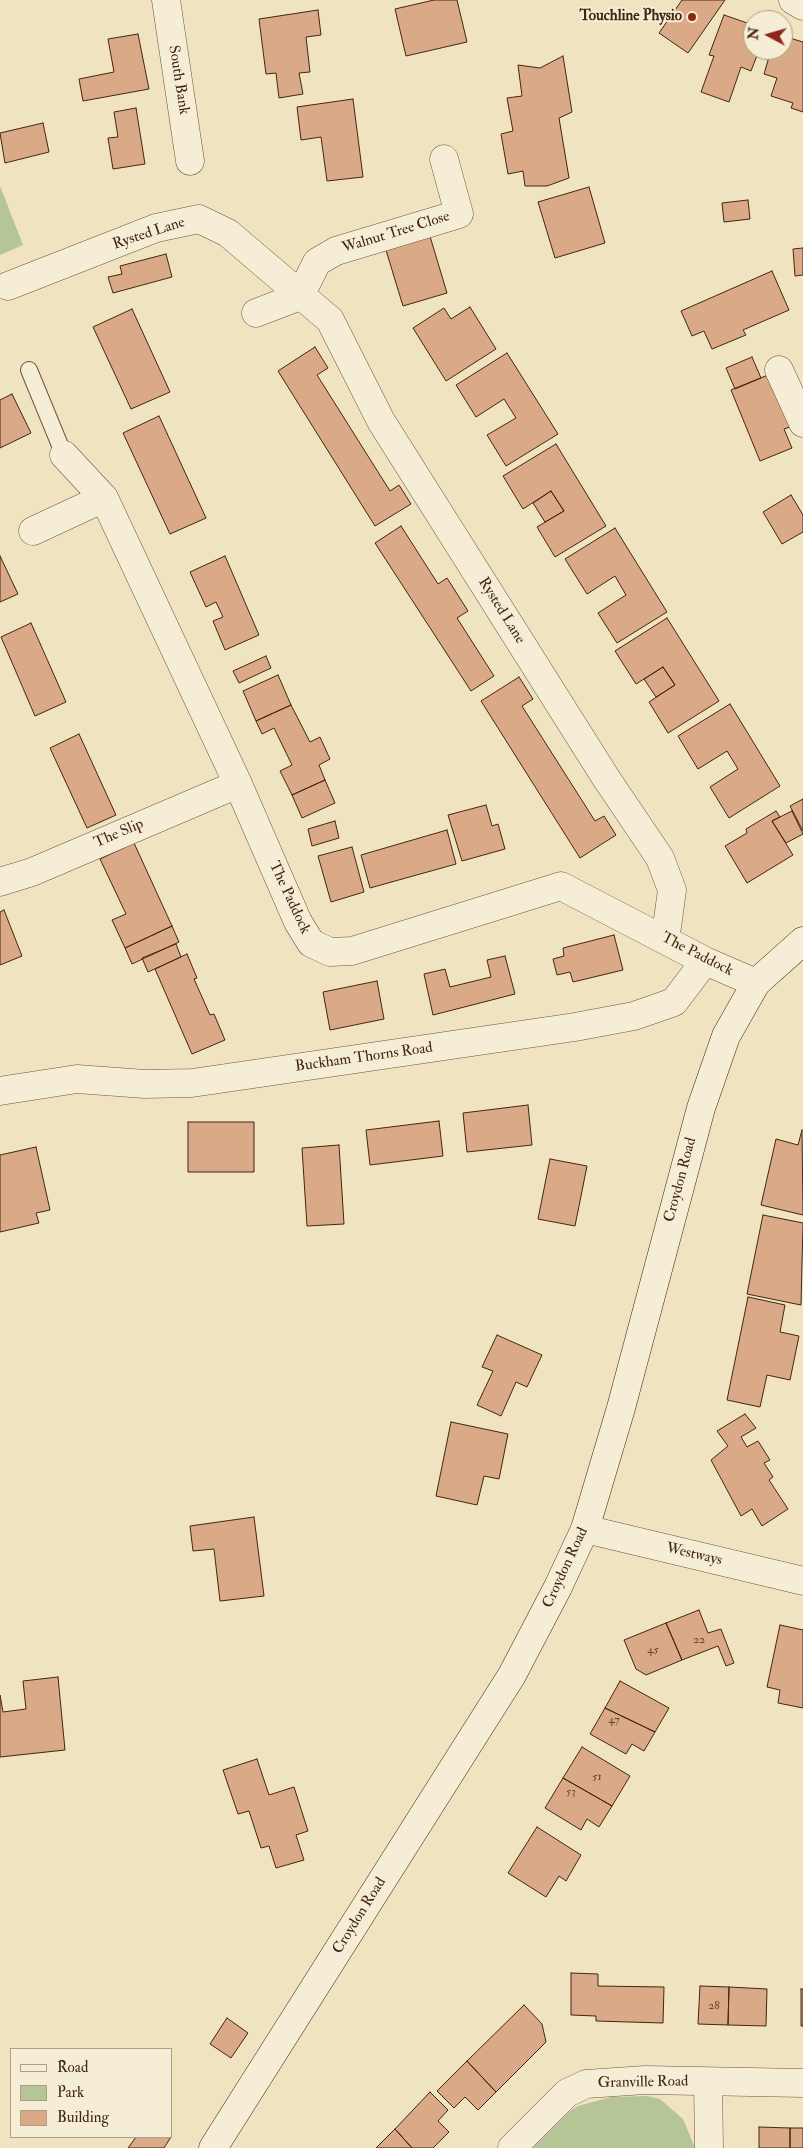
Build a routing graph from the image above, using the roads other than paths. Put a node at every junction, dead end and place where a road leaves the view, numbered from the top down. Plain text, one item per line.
1 (166, 0) edge
2 (793, 0) edge
3 (803, 6) edge
4 (444, 159) dead end
5 (190, 161) dead end
6 (4, 287) edge
7 (300, 296) junction
8 (256, 313) dead end
9 (28, 370) dead end
10 (779, 370) dead end
11 (803, 423) edge
12 (64, 456) joint
13 (104, 498) junction
14 (33, 532) dead end
15 (238, 784) junction
16 (0, 882) edge
17 (662, 937) junction
18 (803, 941) edge
19 (705, 961) junction
20 (756, 983) junction
21 (0, 1091) edge
22 (584, 1529) junction
23 (803, 1581) edge
24 (708, 2083) junction
25 (803, 2083) edge
26 (213, 2148) edge
27 (512, 2148) edge
28 (708, 2148) edge

1 - 5 street, South Bank
2 - 3 street
4 - 7 street, Walnut Tree Close
6 - 7 street, Rysted Lane
7 - 8 street
7 - 17 street, Rysted Lane
9 - 12 lane
10 - 11 street
12 - 13 street, The Paddock
13 - 14 street
13 - 15 street, The Paddock
15 - 16 street, The Slip
15 - 17 street, The Paddock
17 - 19 street, The Paddock
18 - 20 street, Croydon Road
19 - 20 street, The Paddock
19 - 21 street, Buckham Thorns Road
20 - 22 street, Croydon Road
22 - 23 street, Westways
22 - 26 street, Croydon Road
24 - 25 street, Granville Road
24 - 27 street, Granville Road
24 - 28 street, Granville Road

